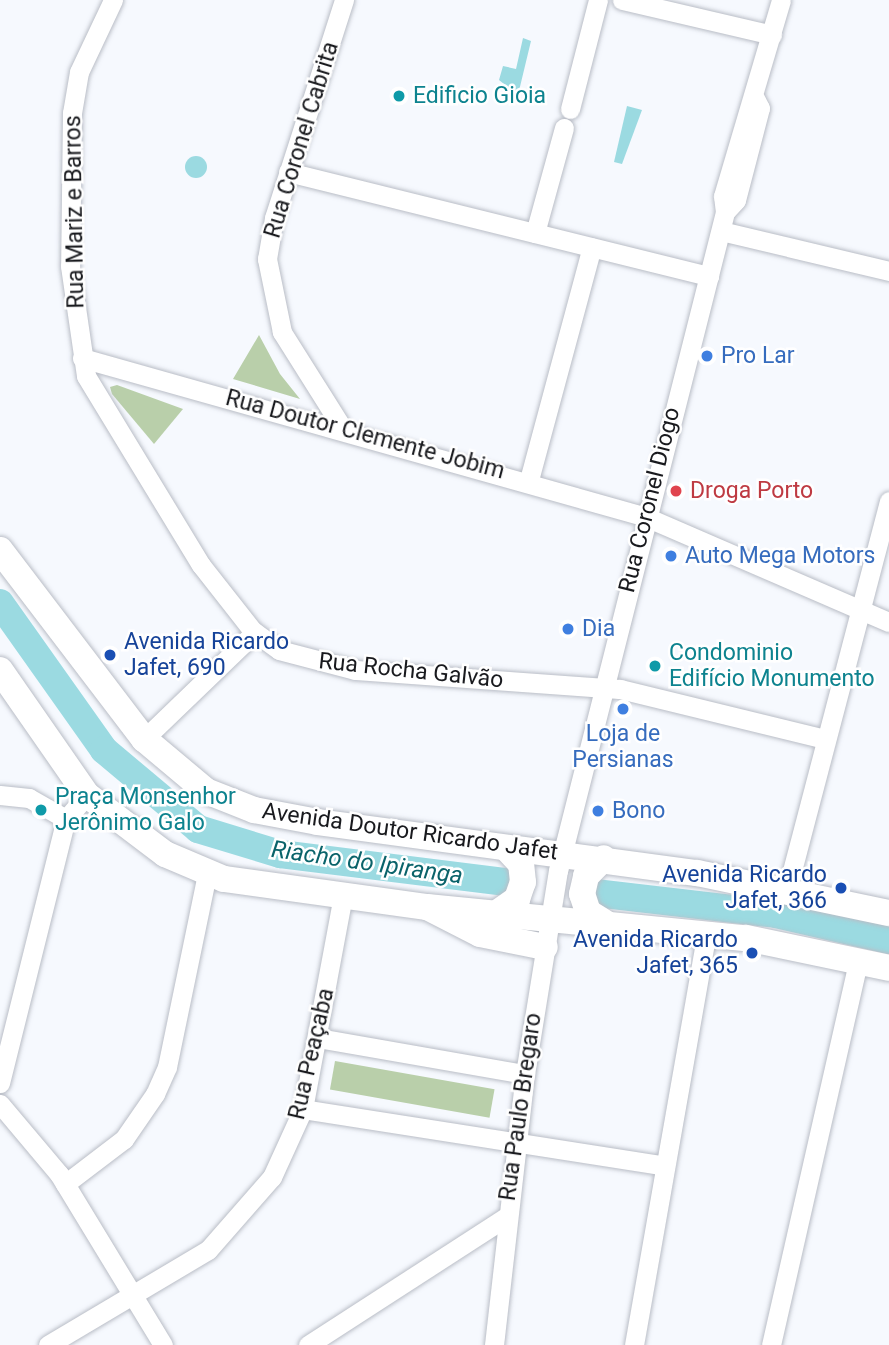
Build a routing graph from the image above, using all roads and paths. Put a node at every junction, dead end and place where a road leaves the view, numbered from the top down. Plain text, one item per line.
1 (113, 0) edge
2 (344, 0) edge
3 (598, 0) edge
4 (622, 0) edge
5 (781, 0) edge
6 (772, 35) junction
7 (570, 109) dead end
8 (564, 128) dead end
9 (288, 172) junction
10 (723, 222) junction
11 (535, 233) junction
12 (592, 247) junction
13 (889, 271) edge
14 (709, 276) junction
15 (82, 358) junction
16 (344, 429) junction
17 (529, 480) junction
18 (889, 501) edge
19 (646, 517) junction
20 (0, 550) edge
21 (859, 610) junction
22 (889, 622) edge
23 (256, 632) junction
24 (0, 670) edge
25 (601, 690) junction
26 (144, 739) junction
27 (825, 739) junction
28 (0, 795) edge
29 (87, 795) junction
30 (66, 820) junction
31 (506, 848) junction
32 (604, 858) junction
33 (559, 862) junction
34 (207, 874) junction
35 (788, 890) junction
36 (344, 895) junction
37 (427, 907) junction
38 (500, 911) junction
39 (889, 912) edge
40 (549, 916) junction
41 (604, 922) junction
42 (706, 933) junction
43 (545, 947) junction
44 (858, 961) junction
45 (889, 968) edge
46 (318, 1038) junction
47 (525, 1074) junction
48 (0, 1083) edge
49 (0, 1104) edge
50 (303, 1109) junction
51 (516, 1143) junction
52 (665, 1166) junction
53 (65, 1184) junction
54 (506, 1217) junction
55 (133, 1296) junction
56 (48, 1345) edge
57 (163, 1345) edge
58 (308, 1345) edge
59 (494, 1345) edge
60 (634, 1345) edge
61 (771, 1345) edge

1 - 15 street, Rua Mariz e Barros
2 - 9 street, Rua Coronel Cabrita
3 - 7 street
4 - 6 street
5 - 6 street, Rua Coronel Diogo
6 - 10 street, Rua Coronel Diogo
8 - 11 street
9 - 11 street
9 - 16 street, Rua Coronel Cabrita
10 - 13 street
10 - 14 street, Rua Coronel Diogo
11 - 12 street
12 - 14 street
12 - 17 street
14 - 19 street, Rua Coronel Diogo
15 - 16 street, Rua Doutor Clemente Jobim
15 - 23 street, Rua Mariz e Barros
16 - 17 street, Rua Doutor Clemente Jobim
17 - 19 street, Rua Doutor Clemente Jobim
18 - 21 street
19 - 21 street, Rua Doutor Clemente Jobim
19 - 25 street, Rua Coronel Diogo
20 - 26 main road, Avenida Doutor Ricardo Jafet
21 - 22 street, Rua Doutor Clemente Jobim
21 - 27 street
23 - 25 street, Rua Rocha Galvão
23 - 26 street
24 - 29 main road
25 - 27 street, Rua Rocha Galvão
25 - 33 street, Rua Coronel Diogo
26 - 31 main road, Avenida Doutor Ricardo Jafet
27 - 35 street
28 - 30 street
29 - 30 street
29 - 34 main road
30 - 48 street
31 - 33 main road, Avenida Doutor Ricardo Jafet
31 - 38 main road
32 - 33 main road, Avenida Doutor Ricardo Jafet
32 - 35 main road, Avenida Doutor Ricardo Jafet
32 - 41 main road
33 - 40 street, Rua Paulo Bregaro
34 - 36 main road
34 - 53 street
35 - 39 main road, Avenida Doutor Ricardo Jafet
36 - 37 main road
36 - 46 street, Rua Peaçaba
37 - 38 main road
37 - 43 main road
38 - 40 main road
40 - 41 main road
40 - 43 street, Rua Paulo Bregaro
41 - 42 main road
42 - 44 main road
42 - 52 street
43 - 47 street, Rua Paulo Bregaro
44 - 45 main road
44 - 61 street
46 - 47 street
46 - 50 street, Rua Peaçaba
47 - 51 street, Rua Paulo Bregaro
49 - 53 street
50 - 51 street
50 - 55 street, Rua Peaçaba
51 - 52 street
51 - 54 street, Rua Paulo Bregaro
52 - 60 street
53 - 55 street
54 - 58 street
54 - 59 street, Rua Paulo Bregaro
55 - 56 street, Rua Peaçaba
55 - 57 street

